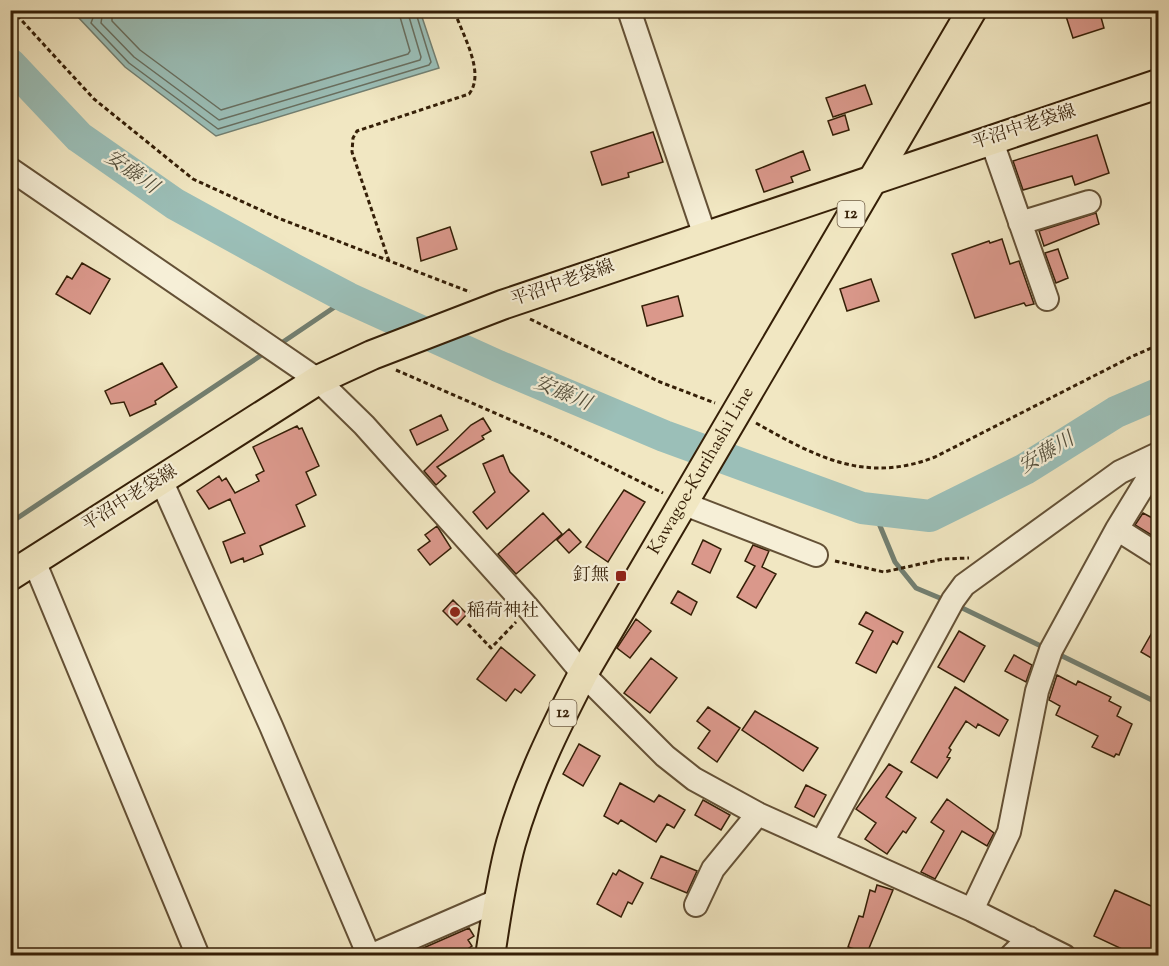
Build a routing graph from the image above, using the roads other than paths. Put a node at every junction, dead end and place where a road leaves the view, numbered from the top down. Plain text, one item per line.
1 (629, 10) edge
2 (972, 10) edge
3 (1158, 84) edge
4 (991, 139) junction
5 (10, 169) edge
6 (871, 180) junction
7 (1089, 202) dead end
8 (1020, 223) junction
9 (705, 236) junction
10 (1047, 299) dead end
11 (306, 372) junction
12 (1158, 454) edge
13 (1158, 462) edge
14 (161, 480) junction
15 (686, 497) junction
16 (1117, 529) junction
17 (816, 555) road end
18 (1158, 555) edge
19 (22, 568) edge
20 (583, 674) junction
21 (758, 814) junction
22 (822, 842) junction
23 (499, 900) junction
24 (696, 905) dead end
25 (972, 910) junction
26 (1029, 938) junction
27 (198, 956) edge
28 (370, 956) edge
29 (490, 956) edge
30 (1011, 956) edge
31 (1064, 956) edge

1 - 9 street
2 - 6 main road, Kawagoe-Kurihashi Line / 12
3 - 4 main road, 平沼中老袋線
4 - 6 main road, 平沼中老袋線
4 - 8 street
5 - 11 street
6 - 9 main road, 平沼中老袋線
6 - 15 main road, Kawagoe-Kurihashi Line / 12
7 - 8 street
8 - 10 street
9 - 11 main road, 平沼中老袋線
11 - 14 main road, 平沼中老袋線
11 - 20 street
12 - 22 street
13 - 16 street
14 - 19 main road, 平沼中老袋線
14 - 28 street
15 - 17 street
15 - 20 main road, Kawagoe-Kurihashi Line / 12
16 - 18 street
16 - 25 street
19 - 27 street
20 - 21 street
20 - 23 main road, Kawagoe-Kurihashi Line / 12
21 - 22 street
21 - 24 street
22 - 25 street
23 - 28 street
23 - 29 main road, Kawagoe-Kurihashi Line / 12
25 - 26 street
26 - 30 street
26 - 31 street

